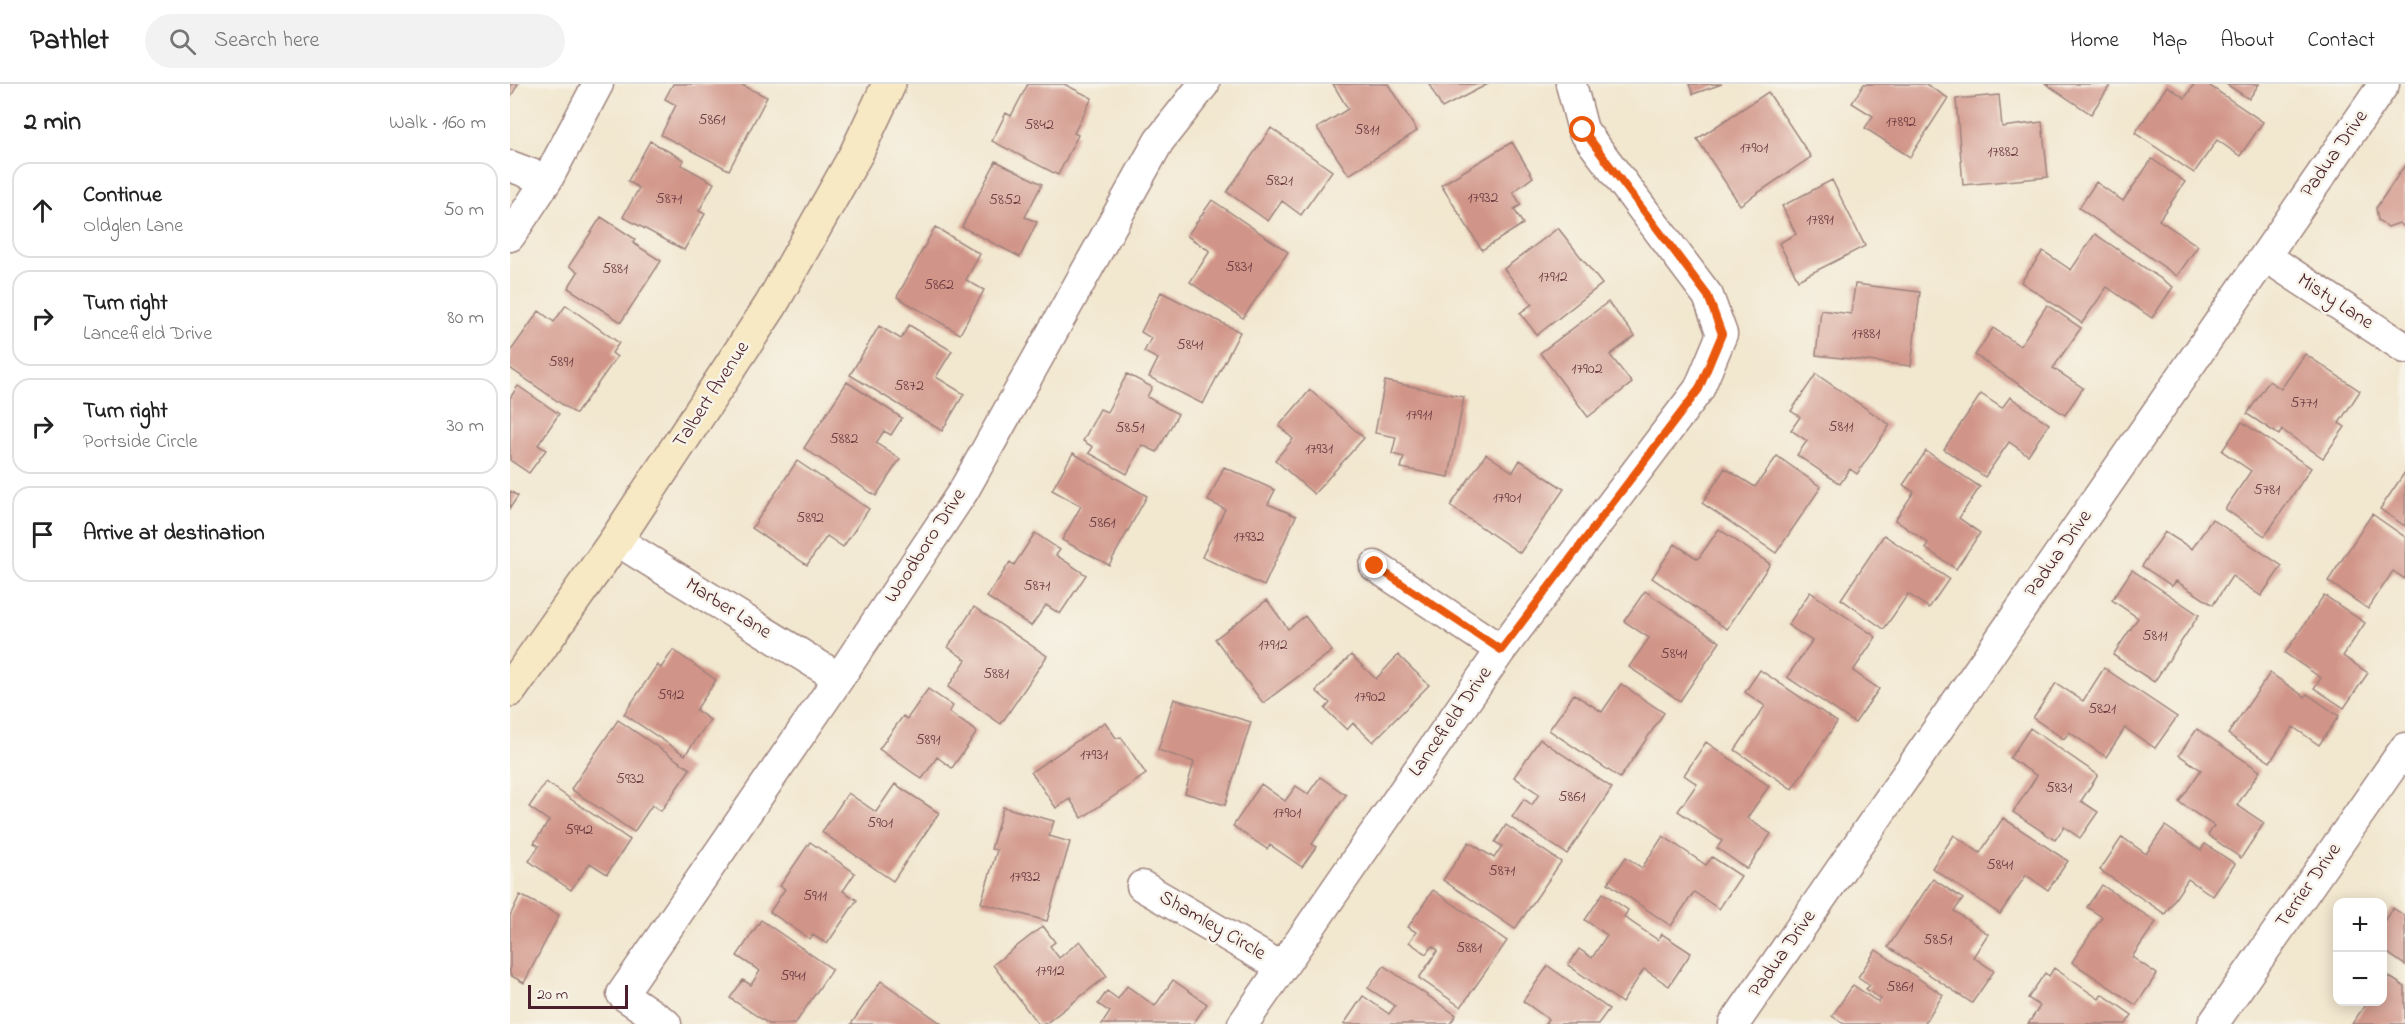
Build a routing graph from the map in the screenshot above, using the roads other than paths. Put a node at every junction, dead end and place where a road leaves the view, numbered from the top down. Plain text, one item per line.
1 (598, 84) edge
2 (888, 84) edge
3 (1204, 84) edge
4 (1571, 84) edge
5 (2384, 84) edge
6 (510, 166) edge
7 (547, 180) junction
8 (510, 236) edge
9 (2265, 256) junction
10 (2405, 348) edge
11 (616, 540) junction
12 (1375, 566) dead end
13 (1501, 650) junction
14 (839, 678) junction
15 (510, 690) edge
16 (2405, 748) edge
17 (1142, 886) dead end
18 (1281, 967) junction
19 (666, 1024) edge
20 (1243, 1024) edge
21 (1734, 1024) edge
22 (2213, 1024) edge

1 - 7 street
2 - 11 street, Talbert Avenue
3 - 14 street, Woodboro Drive
4 - 13 street, Lancefield Drive
5 - 9 street, Padua Drive
6 - 7 street
7 - 8 street
9 - 10 street, Misty Lane
9 - 21 street, Padua Drive
11 - 14 street, Marber Lane
11 - 15 street, Talbert Avenue
12 - 13 street
13 - 18 street, Lancefield Drive
14 - 19 street, Woodboro Drive
16 - 22 street, Terrier Drive
17 - 18 street, Shamley Circle
18 - 20 street, Lancefield Drive

